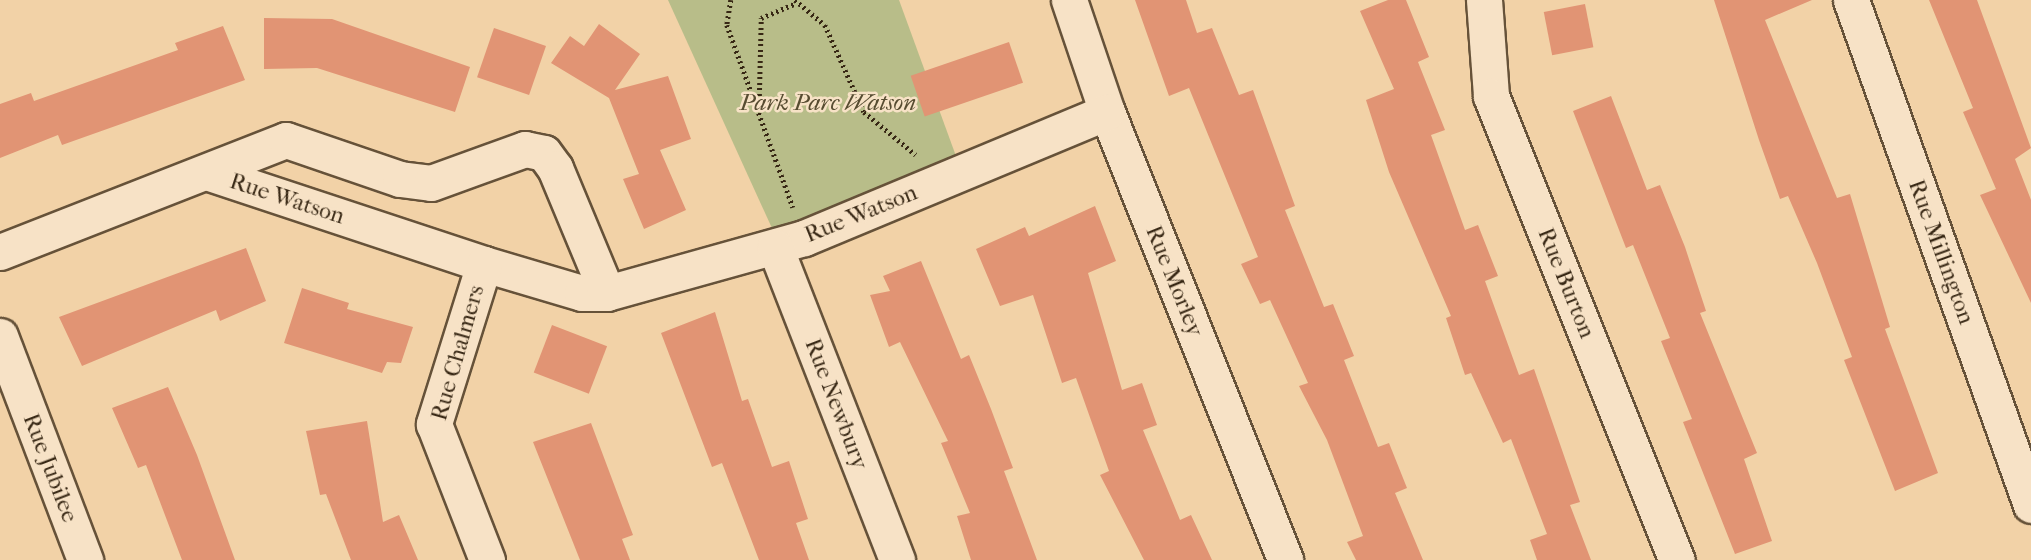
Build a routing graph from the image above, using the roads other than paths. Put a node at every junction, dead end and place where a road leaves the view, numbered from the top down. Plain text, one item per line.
1 (1069, 0) edge
2 (1484, 0) edge
3 (1851, 0) edge
4 (1107, 112) junction
5 (209, 173) junction
6 (775, 247) junction
7 (0, 252) edge
8 (484, 264) junction
9 (607, 293) junction
10 (0, 336) edge
11 (2031, 505) edge
12 (85, 560) edge
13 (487, 560) edge
14 (897, 560) edge
15 (1285, 560) edge
16 (1677, 560) edge

1 - 4 street, Rue Morley
2 - 16 street, Rue Burton
3 - 11 street, Rue Millington
4 - 6 street, Rue Watson
4 - 15 street, Rue Morley
5 - 7 street, Rue Watson
5 - 8 street, Rue Watson
5 - 9 street, Rue Watson
6 - 9 street, Rue Watson
6 - 14 street, Rue Newbury
8 - 9 street, Rue Watson
8 - 13 street, Rue Chalmers
10 - 12 street, Rue Jubilee

